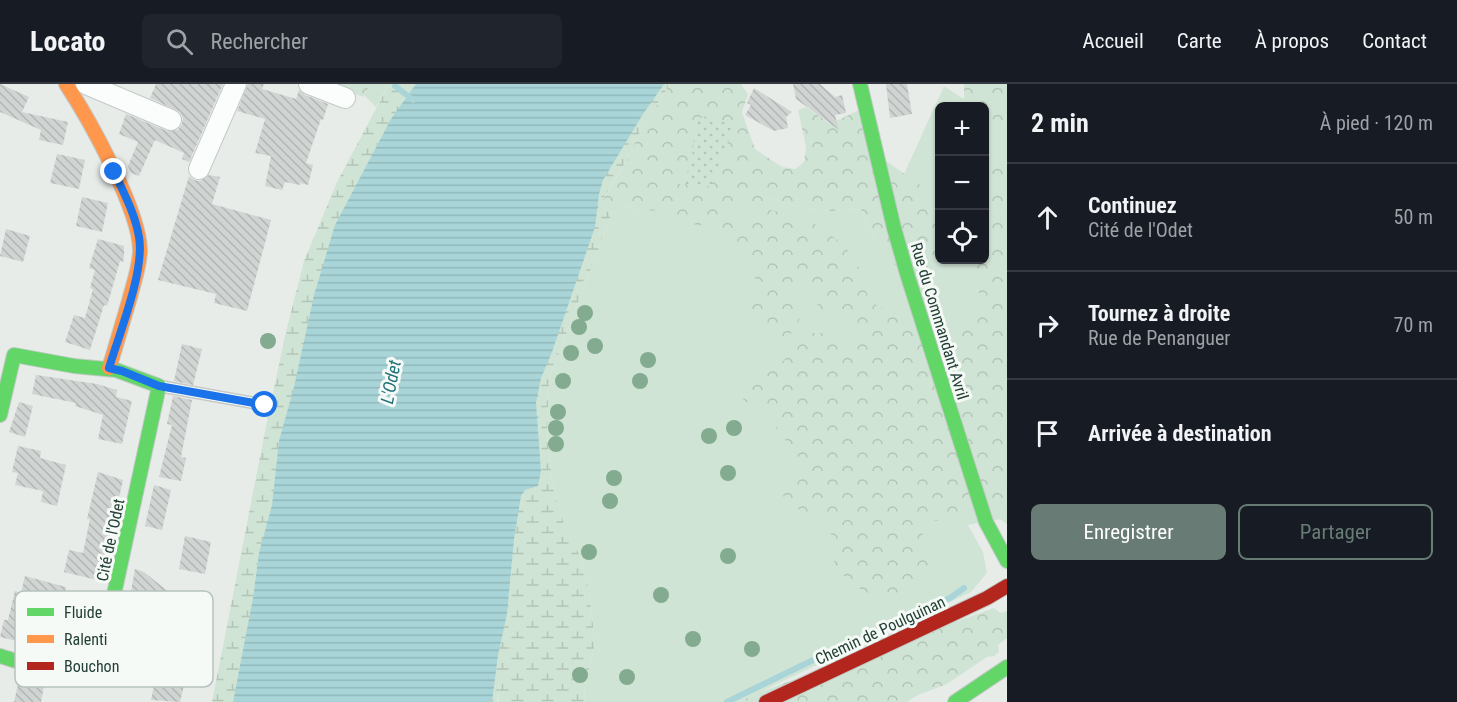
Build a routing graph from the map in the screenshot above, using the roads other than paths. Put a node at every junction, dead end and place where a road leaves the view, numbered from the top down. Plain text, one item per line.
1 (66, 84) edge
2 (86, 84) edge
3 (236, 84) edge
4 (309, 84) edge
5 (860, 84) edge
6 (345, 98) dead end
7 (171, 120) dead end
8 (199, 169) dead end
9 (109, 368) junction
10 (159, 386) junction
11 (265, 405) dead end
12 (0, 415) edge
13 (1007, 561) edge
14 (1007, 586) edge
15 (115, 591) edge
16 (0, 656) edge
17 (15, 660) edge
18 (1007, 667) edge
19 (766, 702) edge
20 (954, 702) edge

1 - 9 street
2 - 7 street
3 - 8 street
4 - 6 street
5 - 13 street, Rue du Commandant Avril
9 - 10 street
9 - 12 street
10 - 11 lane
10 - 15 street, Cité de l'Odet
14 - 19 street, Chemin de Poulguinan
16 - 17 street, Cité de l'Odet
18 - 20 street

